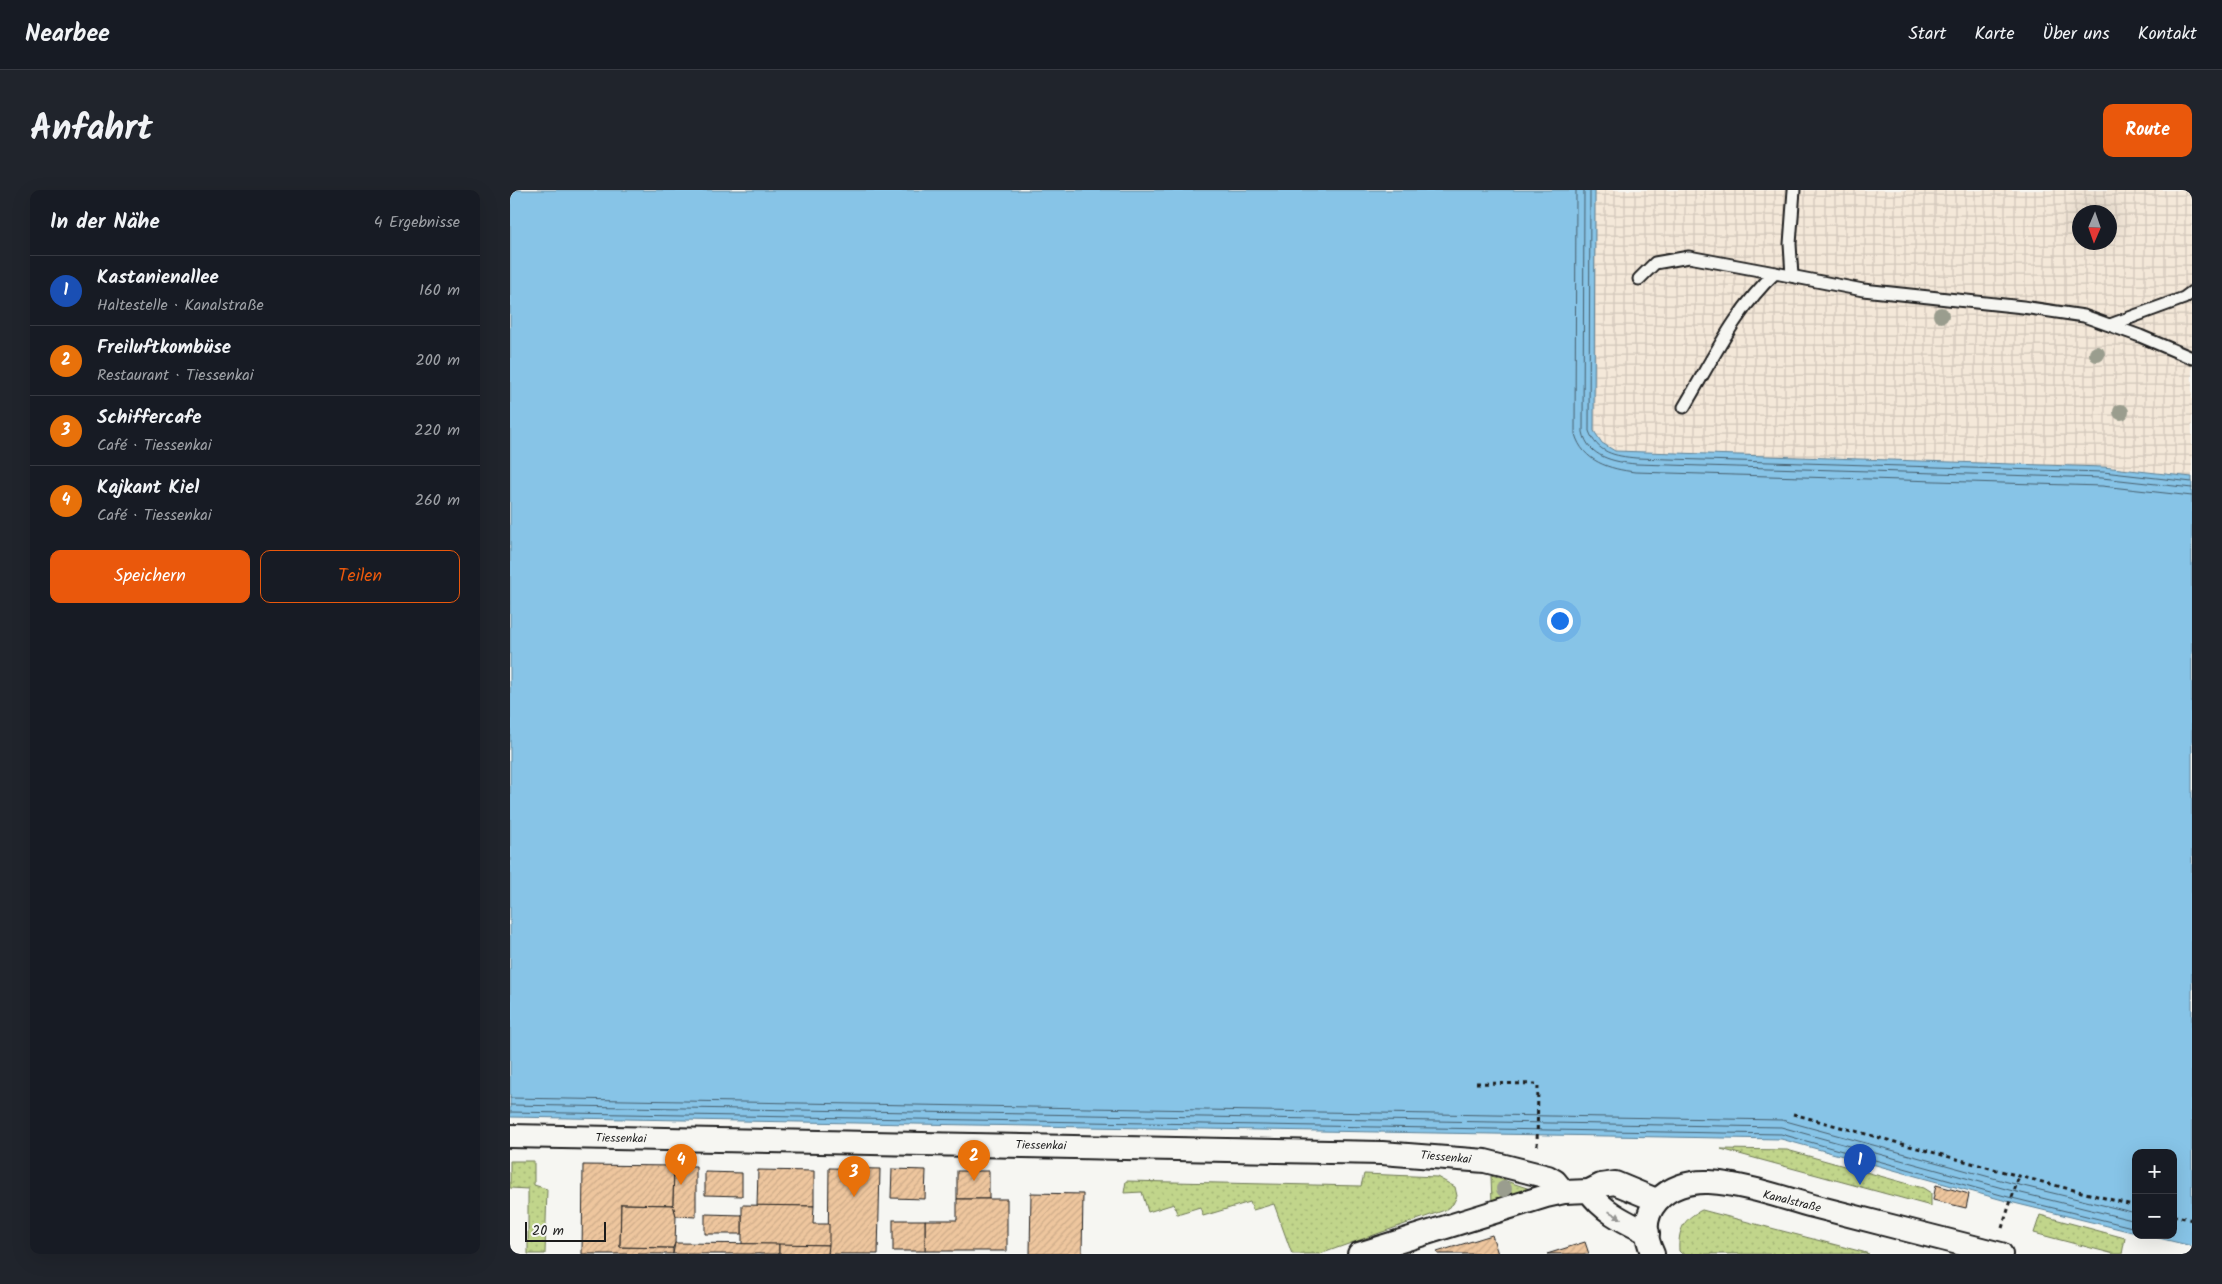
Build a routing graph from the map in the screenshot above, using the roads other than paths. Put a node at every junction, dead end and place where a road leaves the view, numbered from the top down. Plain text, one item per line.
1 (1794, 190) edge
2 (1776, 273) junction
3 (1792, 276) junction
4 (1639, 279) dead end
5 (2192, 292) edge
6 (2110, 326) junction
7 (2192, 358) edge
8 (1684, 407) dead end
9 (510, 1136) edge
10 (1589, 1191) junction
11 (1564, 1192) junction
12 (1656, 1200) junction
13 (1651, 1243) edge
14 (1359, 1254) edge
15 (2001, 1254) edge

1 - 3 lane
2 - 3 lane
2 - 4 lane
2 - 8 lane
3 - 6 lane
5 - 6 lane
6 - 7 lane
9 - 11 street, Tiessenkai
10 - 11 street
10 - 12 street
10 -> 13 street
11 - 14 street
12 - 13 street
12 - 15 street, Kanalstraße

